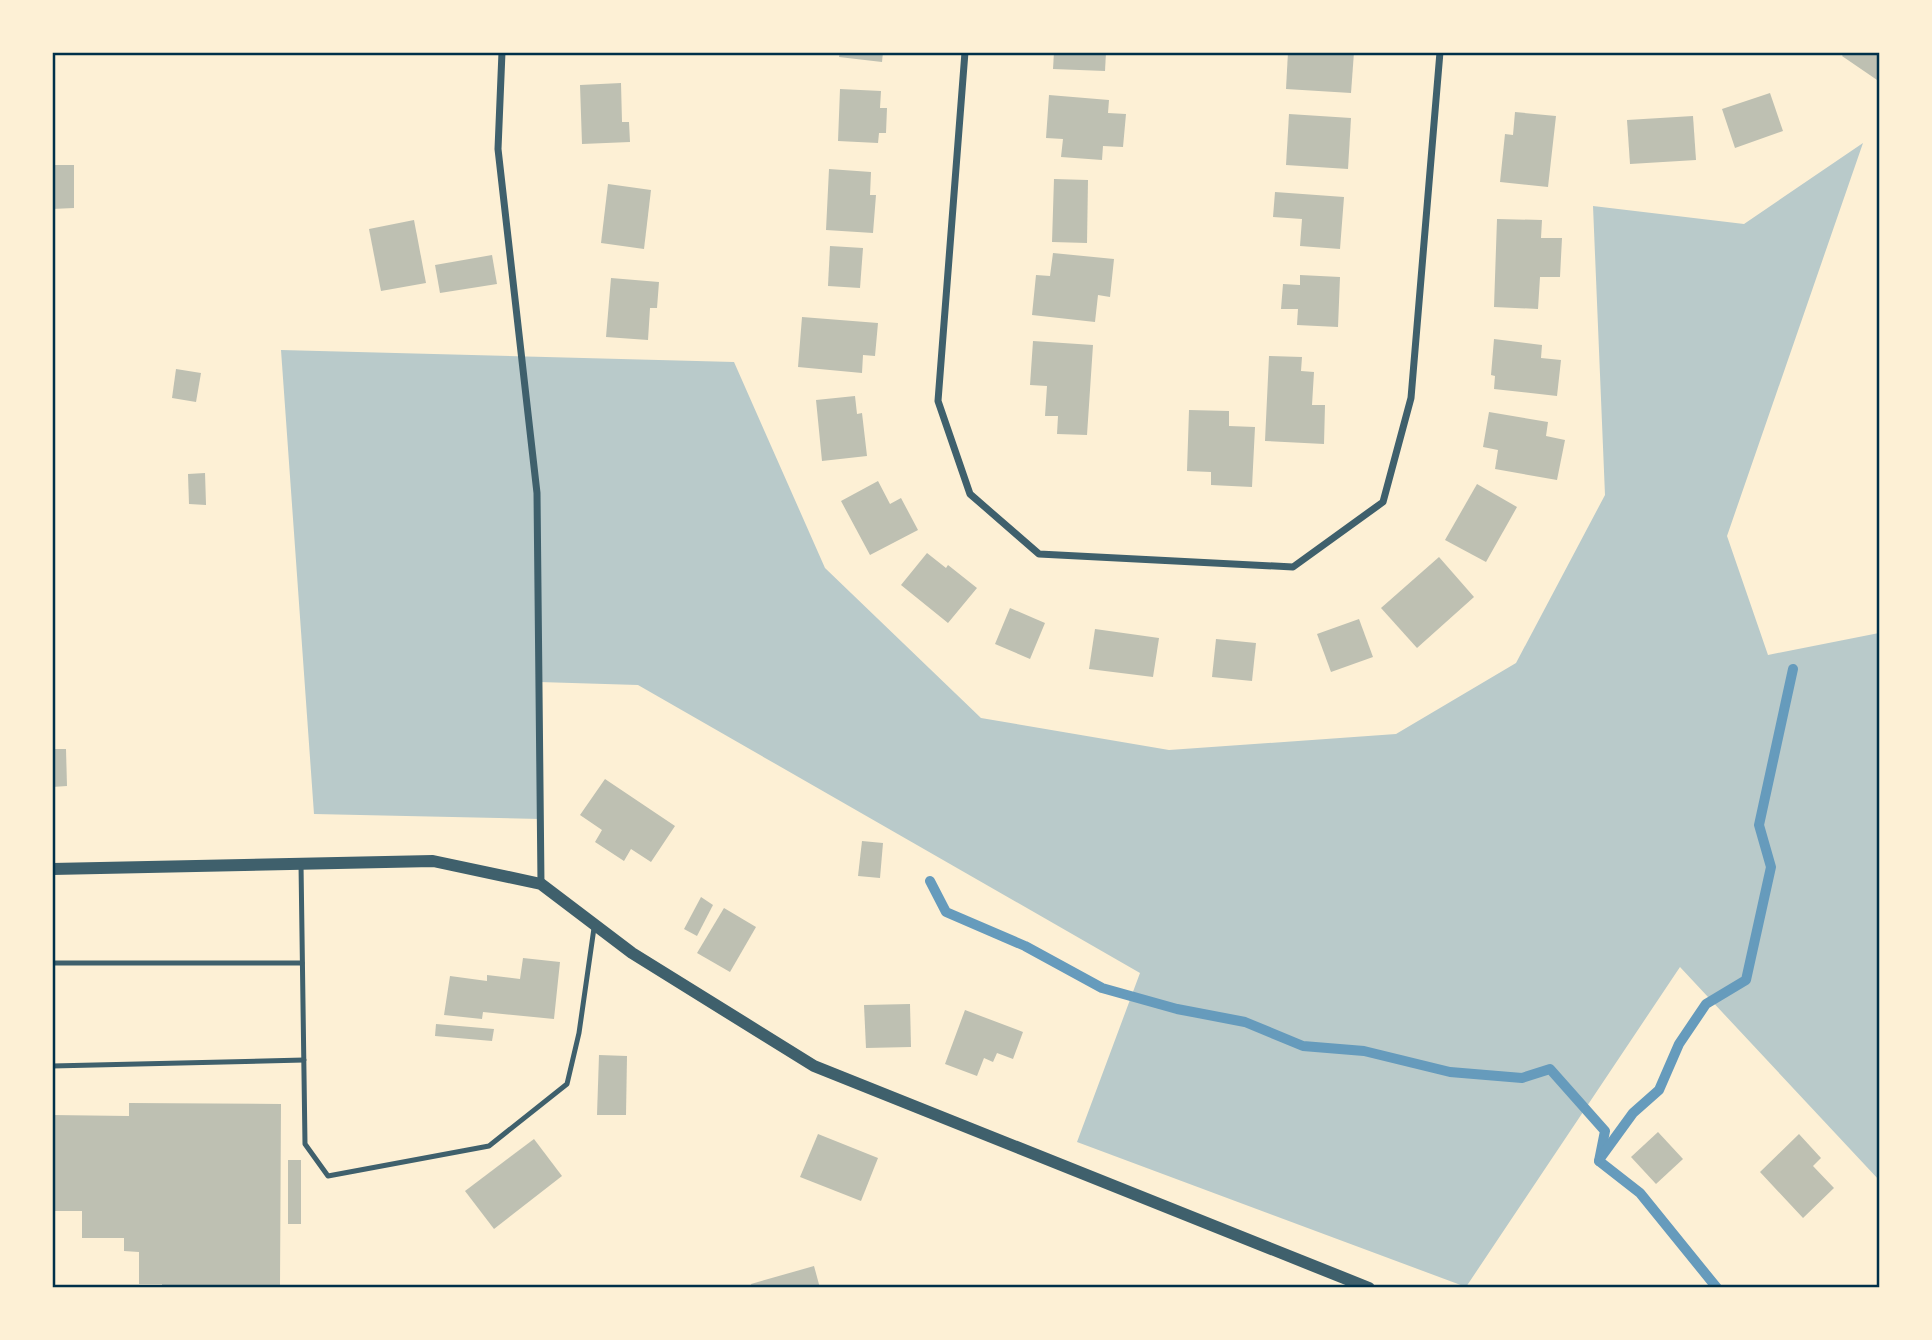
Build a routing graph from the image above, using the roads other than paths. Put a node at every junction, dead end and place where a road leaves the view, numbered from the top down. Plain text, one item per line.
1 (502, 52) edge
2 (965, 52) edge
3 (1440, 52) edge
4 (301, 864) junction
5 (52, 869) edge
6 (541, 884) junction
7 (594, 925) junction
8 (52, 963) edge
9 (302, 963) junction
10 (304, 1060) junction
11 (52, 1066) edge
12 (1369, 1287) edge

1 - 6 street
2 - 3 street
4 - 5 street
4 - 6 street
4 - 9 lane
6 - 7 street
7 - 10 lane
7 - 12 street
8 - 9 lane
9 - 10 lane
10 - 11 lane

